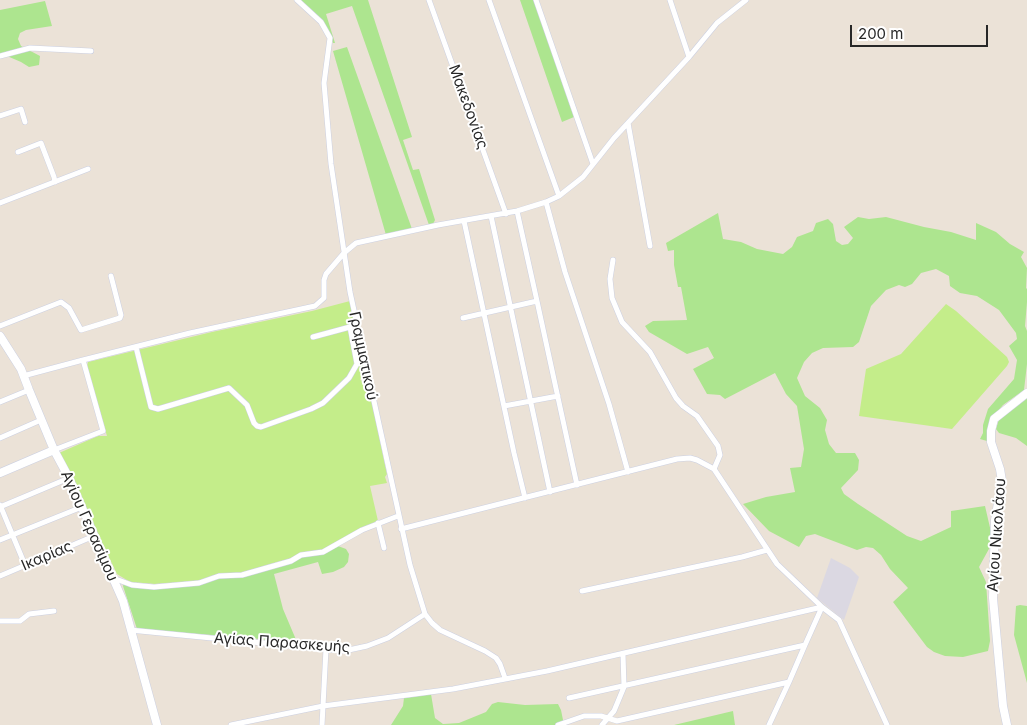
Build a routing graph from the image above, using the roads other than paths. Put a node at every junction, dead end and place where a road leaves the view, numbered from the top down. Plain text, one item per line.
1 (297, 0) edge
2 (429, 0) edge
3 (489, 0) edge
4 (536, 0) edge
5 (670, 0) edge
6 (746, 0) edge
7 (91, 51) dead end
8 (0, 56) edge
9 (689, 57) junction
10 (0, 116) edge
11 (25, 122) dead end
12 (628, 123) junction
13 (18, 152) dead end
14 (593, 164) junction
15 (88, 169) dead end
16 (55, 182) junction
17 (559, 196) junction
18 (546, 202) junction
19 (0, 203) edge
20 (517, 211) junction
21 (506, 214) junction
22 (491, 216) junction
23 (464, 221) junction
24 (650, 246) dead end
25 (344, 253) junction
26 (613, 260) dead end
27 (111, 276) dead end
28 (538, 302) junction
29 (509, 308) junction
30 (483, 313) junction
31 (463, 318) dead end
32 (0, 326) edge
33 (0, 336) edge
34 (313, 337) dead end
35 (136, 347) junction
36 (83, 360) junction
37 (24, 376) junction
38 (28, 390) junction
39 (1027, 393) edge
40 (558, 396) junction
41 (531, 401) junction
42 (0, 402) edge
43 (504, 406) junction
44 (41, 420) junction
45 (0, 438) edge
46 (54, 450) junction
47 (714, 469) junction
48 (628, 472) junction
49 (0, 473) edge
50 (68, 478) junction
51 (577, 485) junction
52 (550, 492) junction
53 (525, 498) junction
54 (0, 506) edge
55 (82, 507) junction
56 (398, 516) junction
57 (378, 524) junction
58 (401, 529) junction
59 (13, 535) junction
60 (94, 536) junction
61 (0, 540) edge
62 (384, 548) dead end
63 (767, 550) junction
64 (25, 565) junction
65 (0, 576) edge
66 (113, 578) junction
67 (582, 591) dead end
68 (822, 607) junction
69 (54, 611) dead end
70 (425, 614) junction
71 (0, 622) edge
72 (130, 630) junction
73 (805, 646) junction
74 (326, 649) junction
75 (623, 654) junction
76 (505, 678) junction
77 (788, 682) junction
78 (624, 687) junction
79 (569, 698) dead end
80 (323, 706) junction
81 (607, 719) junction
82 (157, 725) edge
83 (231, 725) edge
84 (322, 725) edge
85 (558, 725) edge
86 (602, 725) edge
87 (769, 725) edge
88 (887, 725) edge
89 (1007, 725) edge

1 - 25 street, Γραμματικού
2 - 21 street, Μακεδονίας
3 - 17 street
4 - 14 street
5 - 9 street
6 - 9 street
7 - 8 street
9 - 12 street
10 - 11 street
12 - 14 street
12 - 24 street
13 - 16 street
14 - 17 street
15 - 16 street
16 - 19 street
17 - 18 street
18 - 20 street
18 - 48 street
20 - 21 street
20 - 28 street
21 - 22 street
22 - 23 street
22 - 29 street
23 - 25 street
23 - 30 street
25 - 35 street
25 - 56 street, Γραμματικού
26 - 47 street
27 - 32 street
28 - 29 street
28 - 40 street
29 - 30 street
29 - 41 street
30 - 31 street
30 - 43 street
33 - 37 street, Αγίου Γερασίμου
34 - 35 street
35 - 36 street
36 - 37 street
36 - 46 street
37 - 38 street, Αγίου Γερασίμου
38 - 42 street
38 - 44 street, Αγίου Γερασίμου
39 - 89 street, Αγίου Νικολάου
40 - 41 street
40 - 51 street
41 - 43 street
41 - 52 street
43 - 53 street
44 - 45 street
44 - 46 street, Αγίου Γερασίμου
46 - 49 street
46 - 50 street, Αγίου Γερασίμου
47 - 48 street
47 - 63 street
48 - 51 street
50 - 54 street
50 - 55 street, Αγίου Γερασίμου
51 - 52 street
52 - 53 street
53 - 58 street
54 - 59 street
55 - 59 street
55 - 60 street, Αγίου Γερασίμου
56 - 57 street
56 - 58 street, Γραμματικού
57 - 62 street
57 - 66 street
58 - 70 street, Γραμματικού
59 - 61 street
59 - 64 street
60 - 64 street, Ικαρίας
60 - 66 street, Αγίου Γερασίμου
63 - 67 street
63 - 68 street
64 - 65 street, Ικαρίας
66 - 72 street, Αγίου Γερασίμου
68 - 73 street
68 - 75 street
68 - 88 street
69 - 71 street
70 - 74 street, Αγίας Παρασκευής
70 - 76 street, Γραμματικού
72 - 74 street, Αγίας Παρασκευής
72 - 82 street, Αγίου Γερασίμου
73 - 77 street
73 - 78 street
74 - 80 street
75 - 76 street
75 - 78 street
76 - 80 street
77 - 81 street
77 - 87 street
78 - 79 street
78 - 81 street
80 - 83 street
80 - 84 street
81 - 85 street
81 - 86 street

